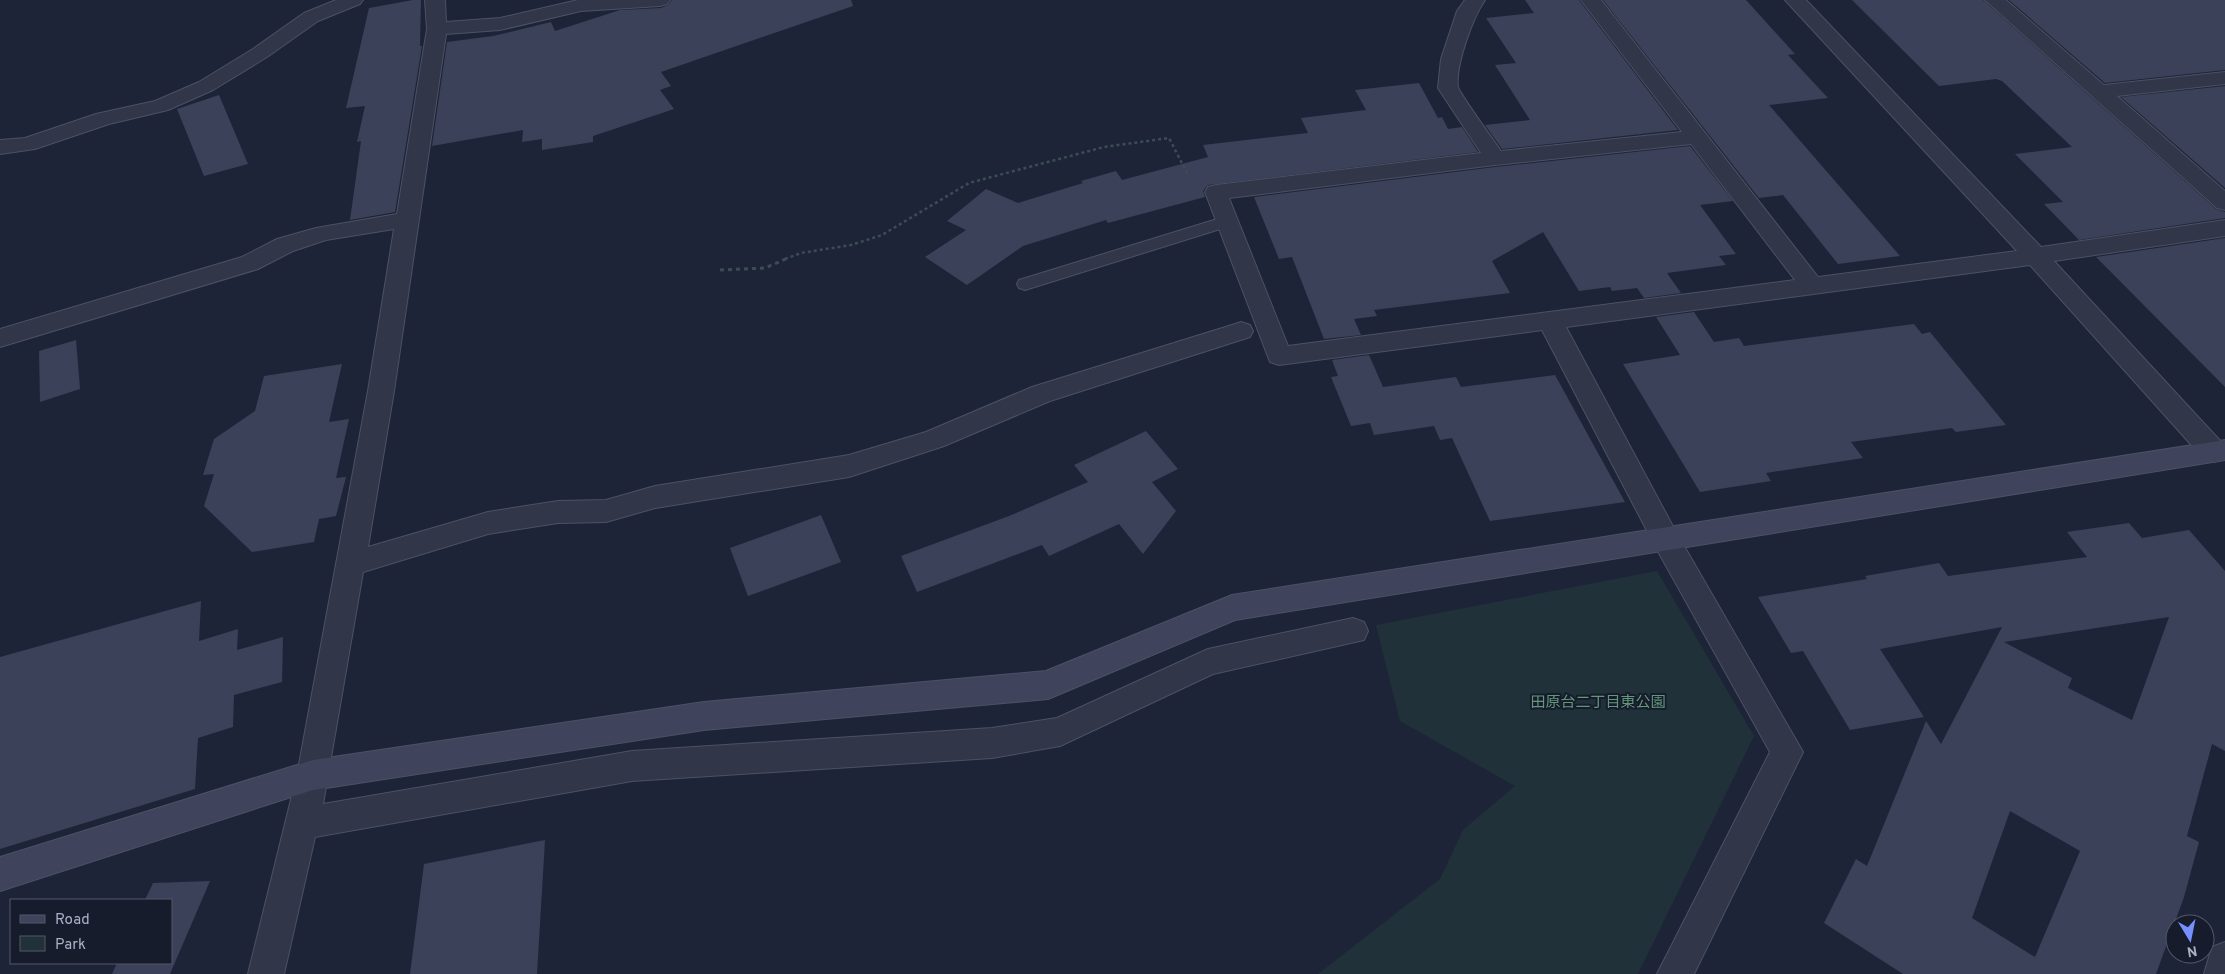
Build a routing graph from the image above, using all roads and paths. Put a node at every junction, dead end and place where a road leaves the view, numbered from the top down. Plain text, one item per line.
1 (353, 0) edge
2 (436, 0) edge
3 (660, 0) edge
4 (1474, 0) edge
5 (1591, 0) edge
6 (1795, 0) edge
7 (1995, 0) edge
8 (437, 29) junction
9 (2225, 78) edge
10 (2100, 92) junction
11 (1696, 137) junction
12 (0, 147) edge
13 (1494, 158) junction
14 (1216, 192) junction
15 (2225, 203) edge
16 (407, 220) junction
17 (1227, 221) junction
18 (2225, 228) edge
19 (2036, 256) junction
20 (720, 270) dead end
21 (1025, 284) dead end
22 (1811, 284) junction
23 (1549, 320) junction
24 (1241, 331) dead end
25 (0, 338) edge
26 (2220, 451) edge
27 (1666, 540) junction
28 (350, 564) junction
29 (1353, 631) dead end
30 (312, 775) junction
31 (301, 824) junction
32 (0, 874) edge
33 (2225, 960) edge
34 (266, 974) edge
35 (1674, 974) edge
36 (2222, 974) edge

1 - 12 street
2 - 8 street
3 - 8 street
4 - 13 street
5 - 11 street
6 - 19 street
7 - 10 street
8 - 16 street
9 - 10 street
10 - 15 street
11 - 13 street
11 - 22 street
13 - 14 street
14 - 17 street
14 - 20 path
16 - 25 street
16 - 28 street
17 - 21 lane
17 - 23 street
18 - 19 street
19 - 22 street
19 - 26 street
22 - 23 street
23 - 27 street
24 - 28 street
26 - 27 street
27 - 30 street
27 - 35 street
28 - 30 street
29 - 31 street
30 - 31 street
30 - 32 street
31 - 34 street
33 - 36 street

